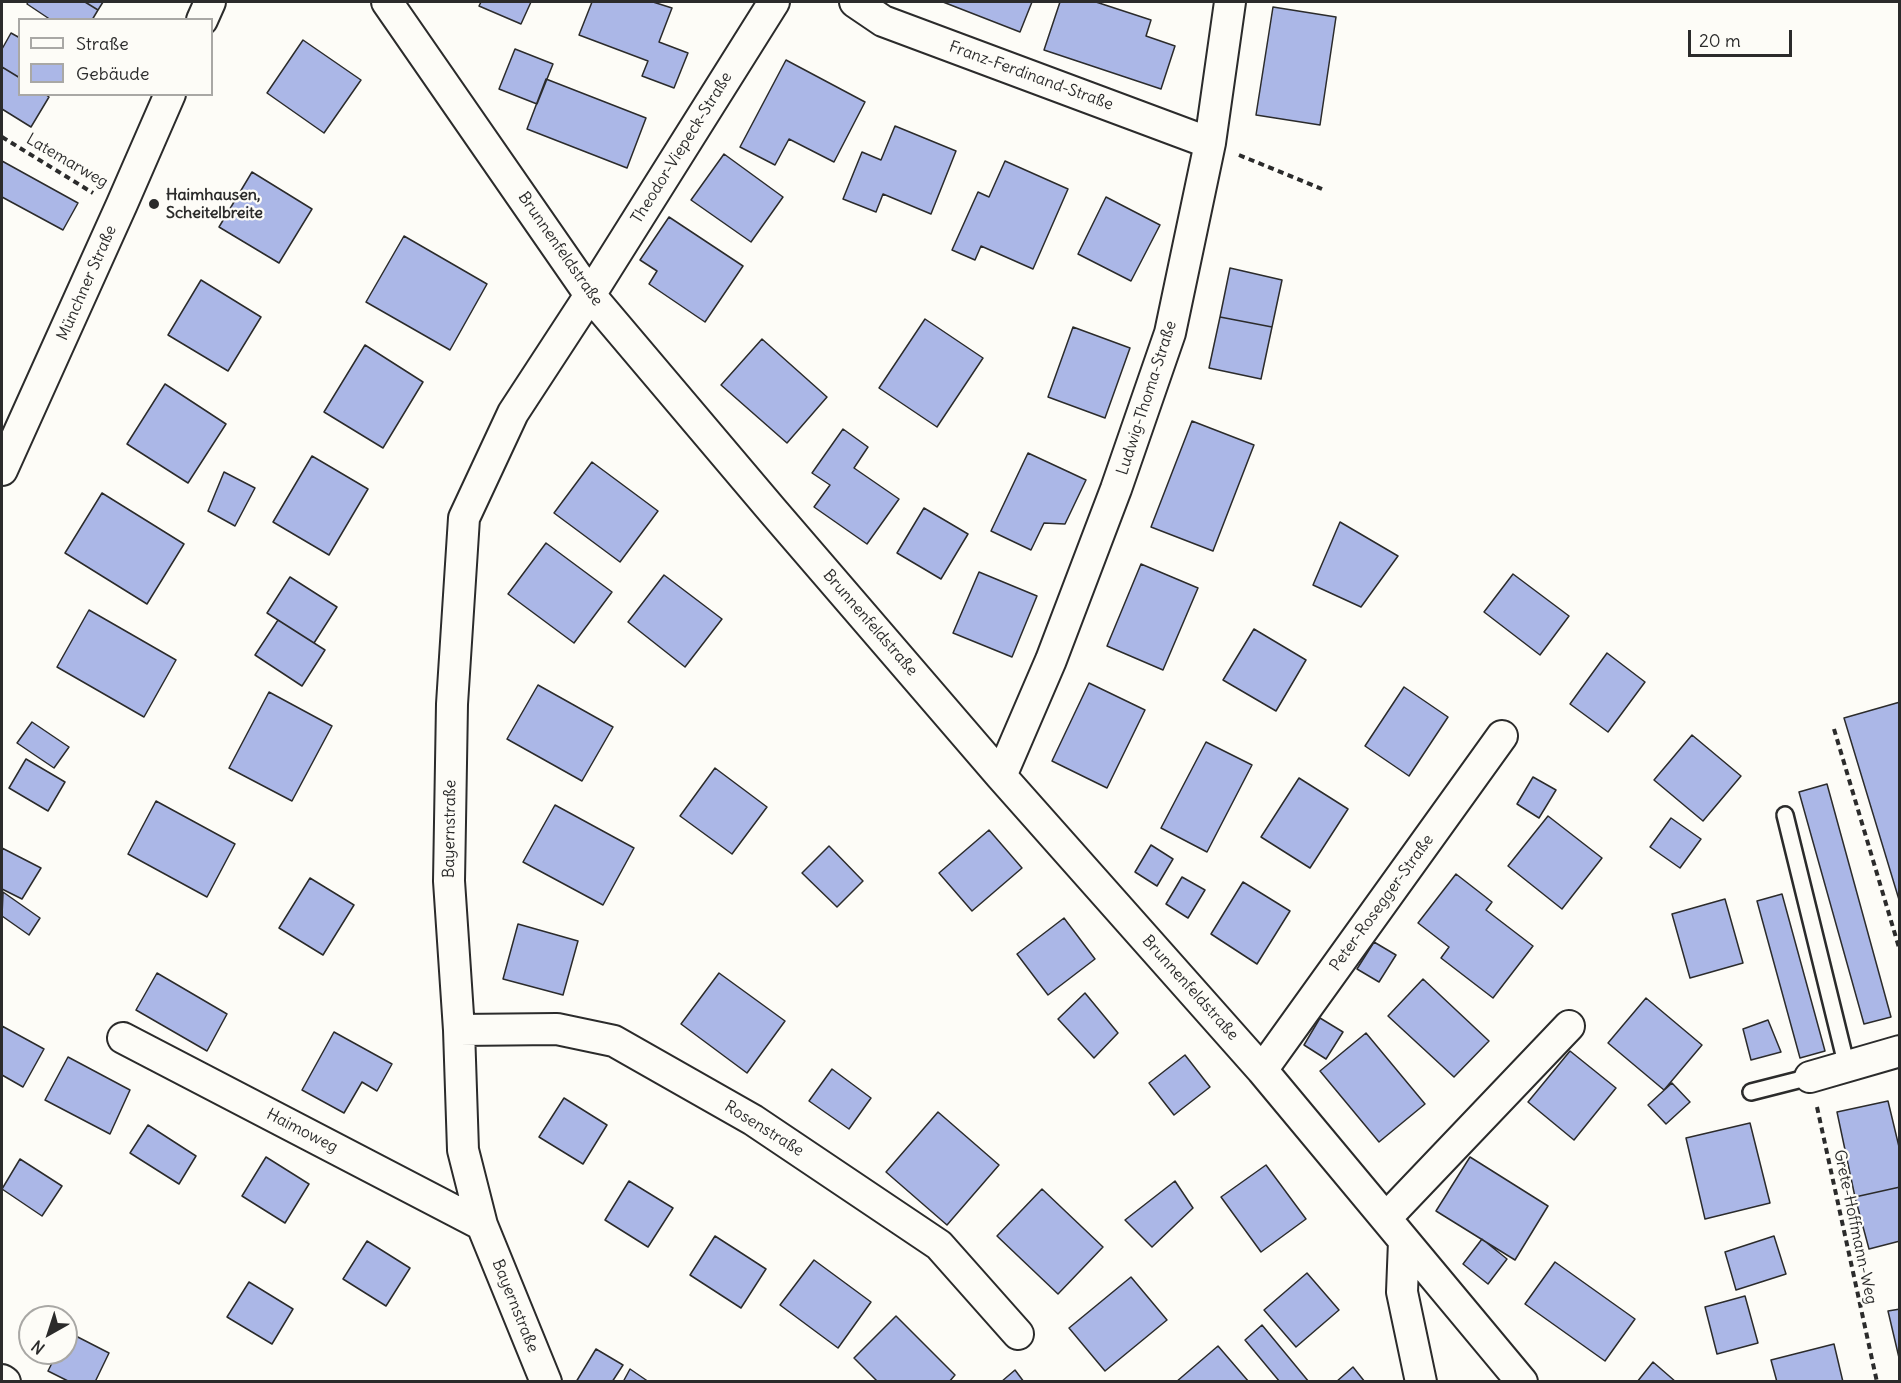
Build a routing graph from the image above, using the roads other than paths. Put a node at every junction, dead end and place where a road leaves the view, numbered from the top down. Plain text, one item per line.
1 (210, 2) edge
2 (387, 2) edge
3 (774, 2) edge
4 (855, 2) edge
5 (1230, 2) edge
6 (203, 18) edge
7 (169, 96) edge
8 (1210, 143) junction
9 (590, 295) junction
10 (2, 470) edge
11 (1502, 736) dead end
12 (1001, 776) junction
13 (1785, 815) dead end
14 (1569, 1026) dead end
15 (459, 1030) junction
16 (123, 1038) dead end
17 (1899, 1052) edge
18 (1847, 1067) junction
19 (1263, 1070) junction
20 (1810, 1077) joint
21 (1750, 1092) dead end
22 (1386, 1218) junction
23 (482, 1225) junction
24 (1404, 1241) junction
25 (1018, 1334) dead end
26 (546, 1382) edge
27 (1422, 1382) edge
28 (1522, 1382) edge

1 - 6 street
2 - 9 street, Brunnenfeldstraße
3 - 9 street, Theodor-Viepeck-Straße
4 - 8 street, Franz-Ferdinand-Straße
5 - 8 street, Ludwig-Thoma-Straße
7 - 10 street, Münchner Straße
8 - 12 street, Ludwig-Thoma-Straße
9 - 12 street, Brunnenfeldstraße
9 - 15 street, Bayernstraße
11 - 19 street, Peter-Rosegger-Straße
12 - 19 street, Brunnenfeldstraße
13 - 18 lane
14 - 22 street
15 - 23 street, Bayernstraße
15 - 25 street, Rosenstraße
16 - 23 street, Haimoweg
17 - 18 street
18 - 20 street
19 - 22 street, Brunnenfeldstraße
20 - 21 lane
22 - 24 street, Brunnenfeldstraße
23 - 26 street, Bayernstraße
24 - 27 street
24 - 28 street, Brunnenfeldstraße

